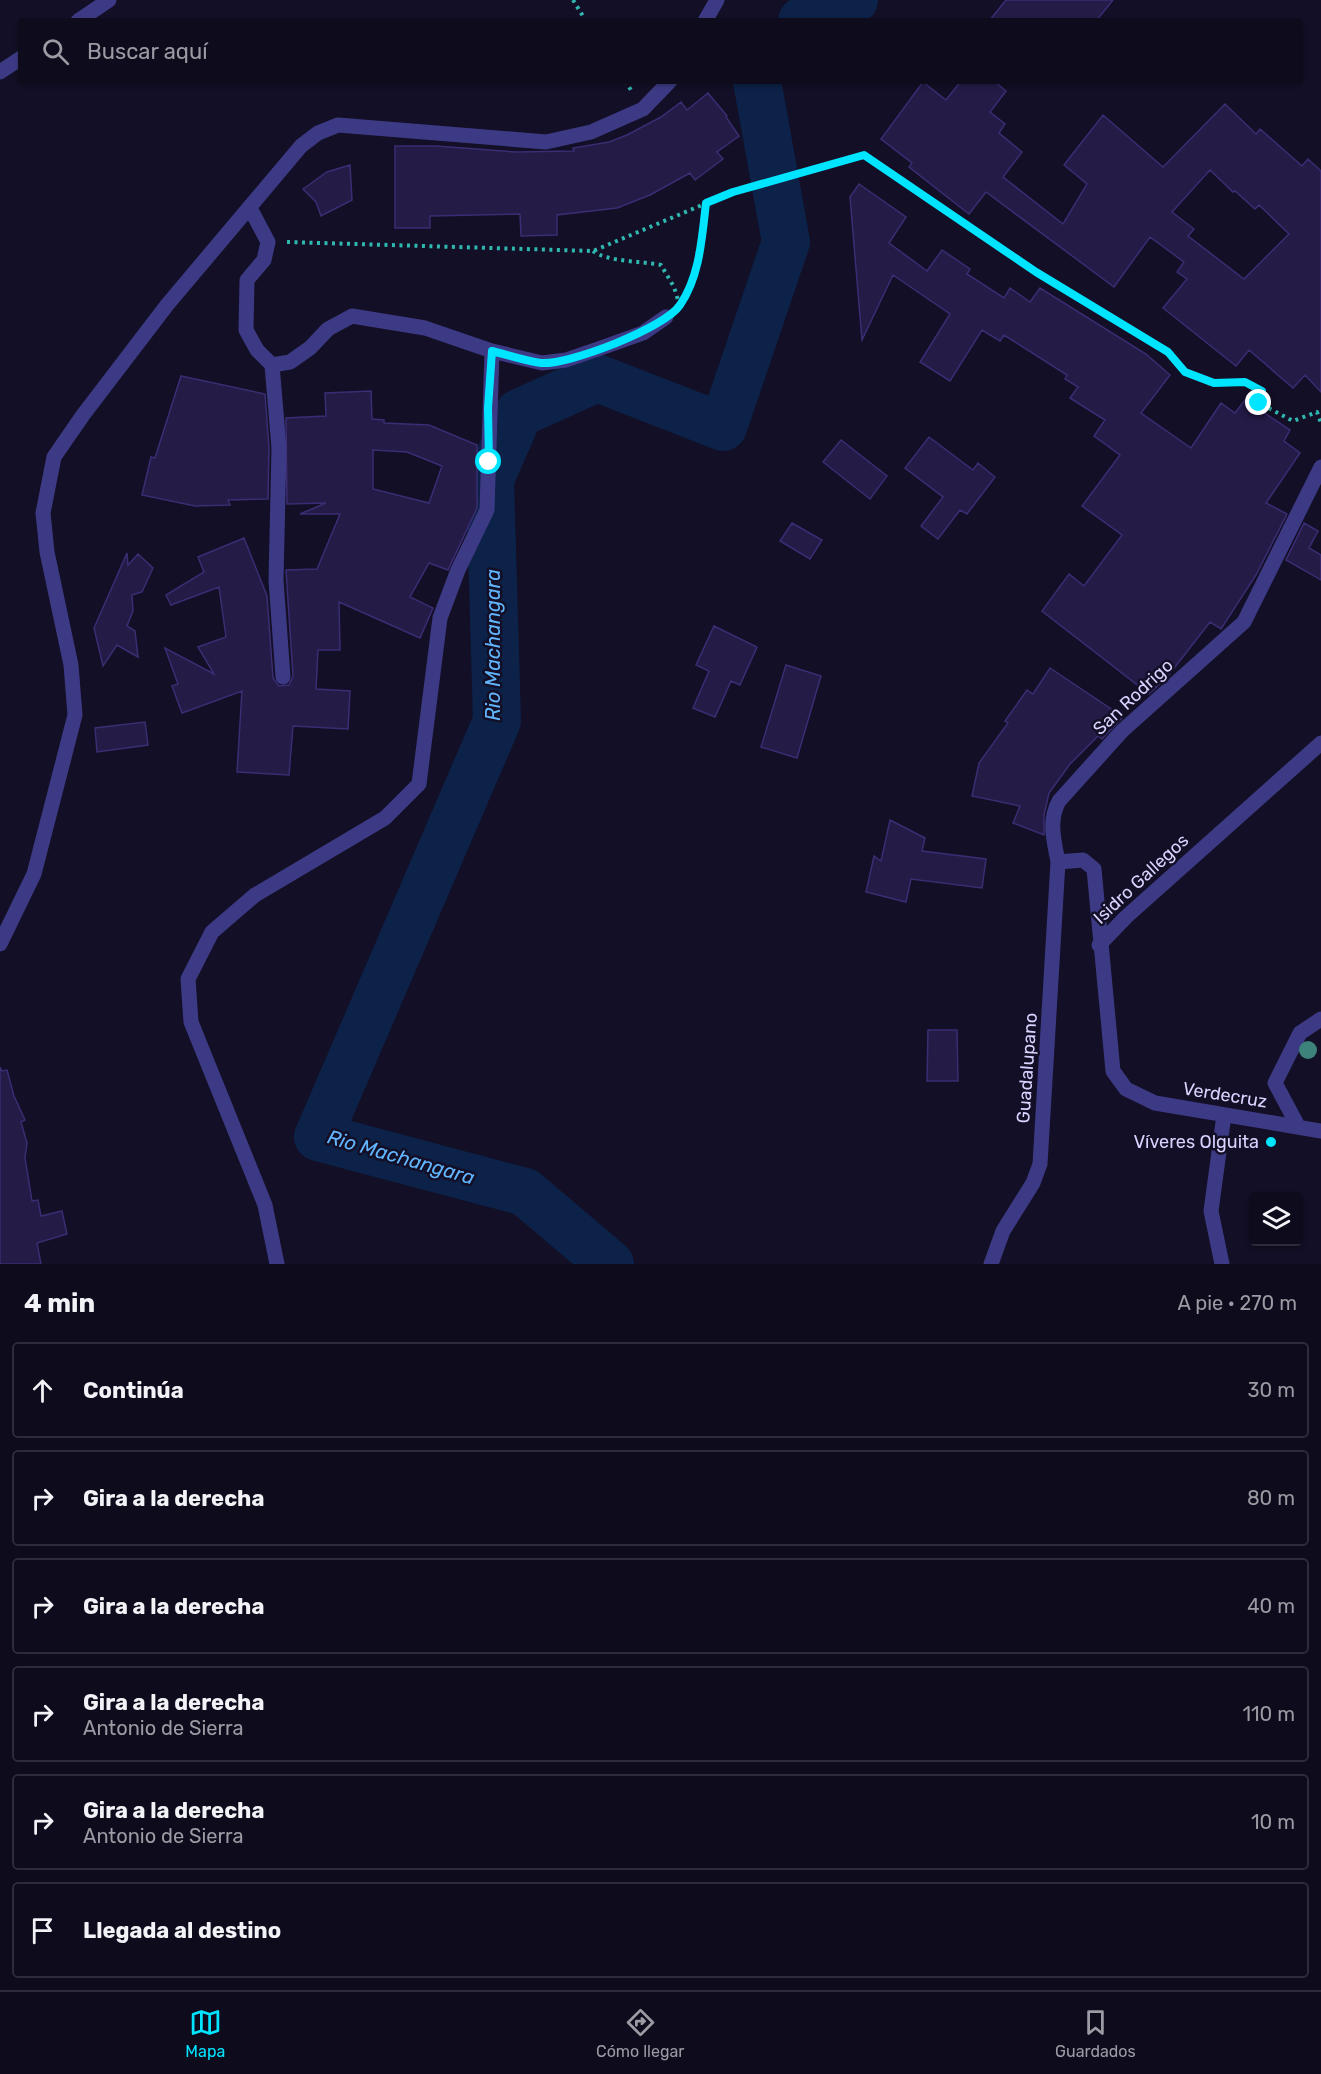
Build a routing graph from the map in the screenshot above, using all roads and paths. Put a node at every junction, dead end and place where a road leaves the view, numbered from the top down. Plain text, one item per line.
1 (110, 0) edge
2 (573, 0) edge
3 (717, 0) edge
4 (83, 18) edge
5 (584, 18) edge
6 (707, 18) edge
7 (18, 60) edge
8 (0, 72) edge
9 (667, 84) edge
10 (706, 203) junction
11 (250, 208) junction
12 (311, 243) dead end
13 (593, 251) junction
14 (666, 317) dead end
15 (492, 351) junction
16 (272, 364) junction
17 (1321, 423) edge
18 (1321, 467) edge
19 (283, 677) dead end
20 (1321, 743) edge
21 (1058, 862) junction
22 (0, 944) edge
23 (1099, 945) junction
24 (1321, 1019) edge
25 (1126, 1089) joint
26 (1224, 1115) junction
27 (1299, 1126) junction
28 (1321, 1131) edge
29 (278, 1264) edge
30 (991, 1264) edge
31 (1222, 1264) edge

1 - 4 street
2 - 5 path
3 - 6 street
7 - 8 street
9 - 11 street
10 - 13 path
10 - 13 path
10 - 17 path
11 - 16 street
11 - 22 street
12 - 13 path
14 - 15 street
15 - 16 street
15 - 29 street
16 - 19 street
18 - 21 street, San Rodrigo
20 - 23 street, Isidro Gallegos
21 - 23 street
21 - 30 street, Guadalupano
23 - 25 street, Isidro Gallegos
24 - 27 street
25 - 26 street, Verdecruz
26 - 27 street, Verdecruz
26 - 31 street
27 - 28 street, Verdecruz

